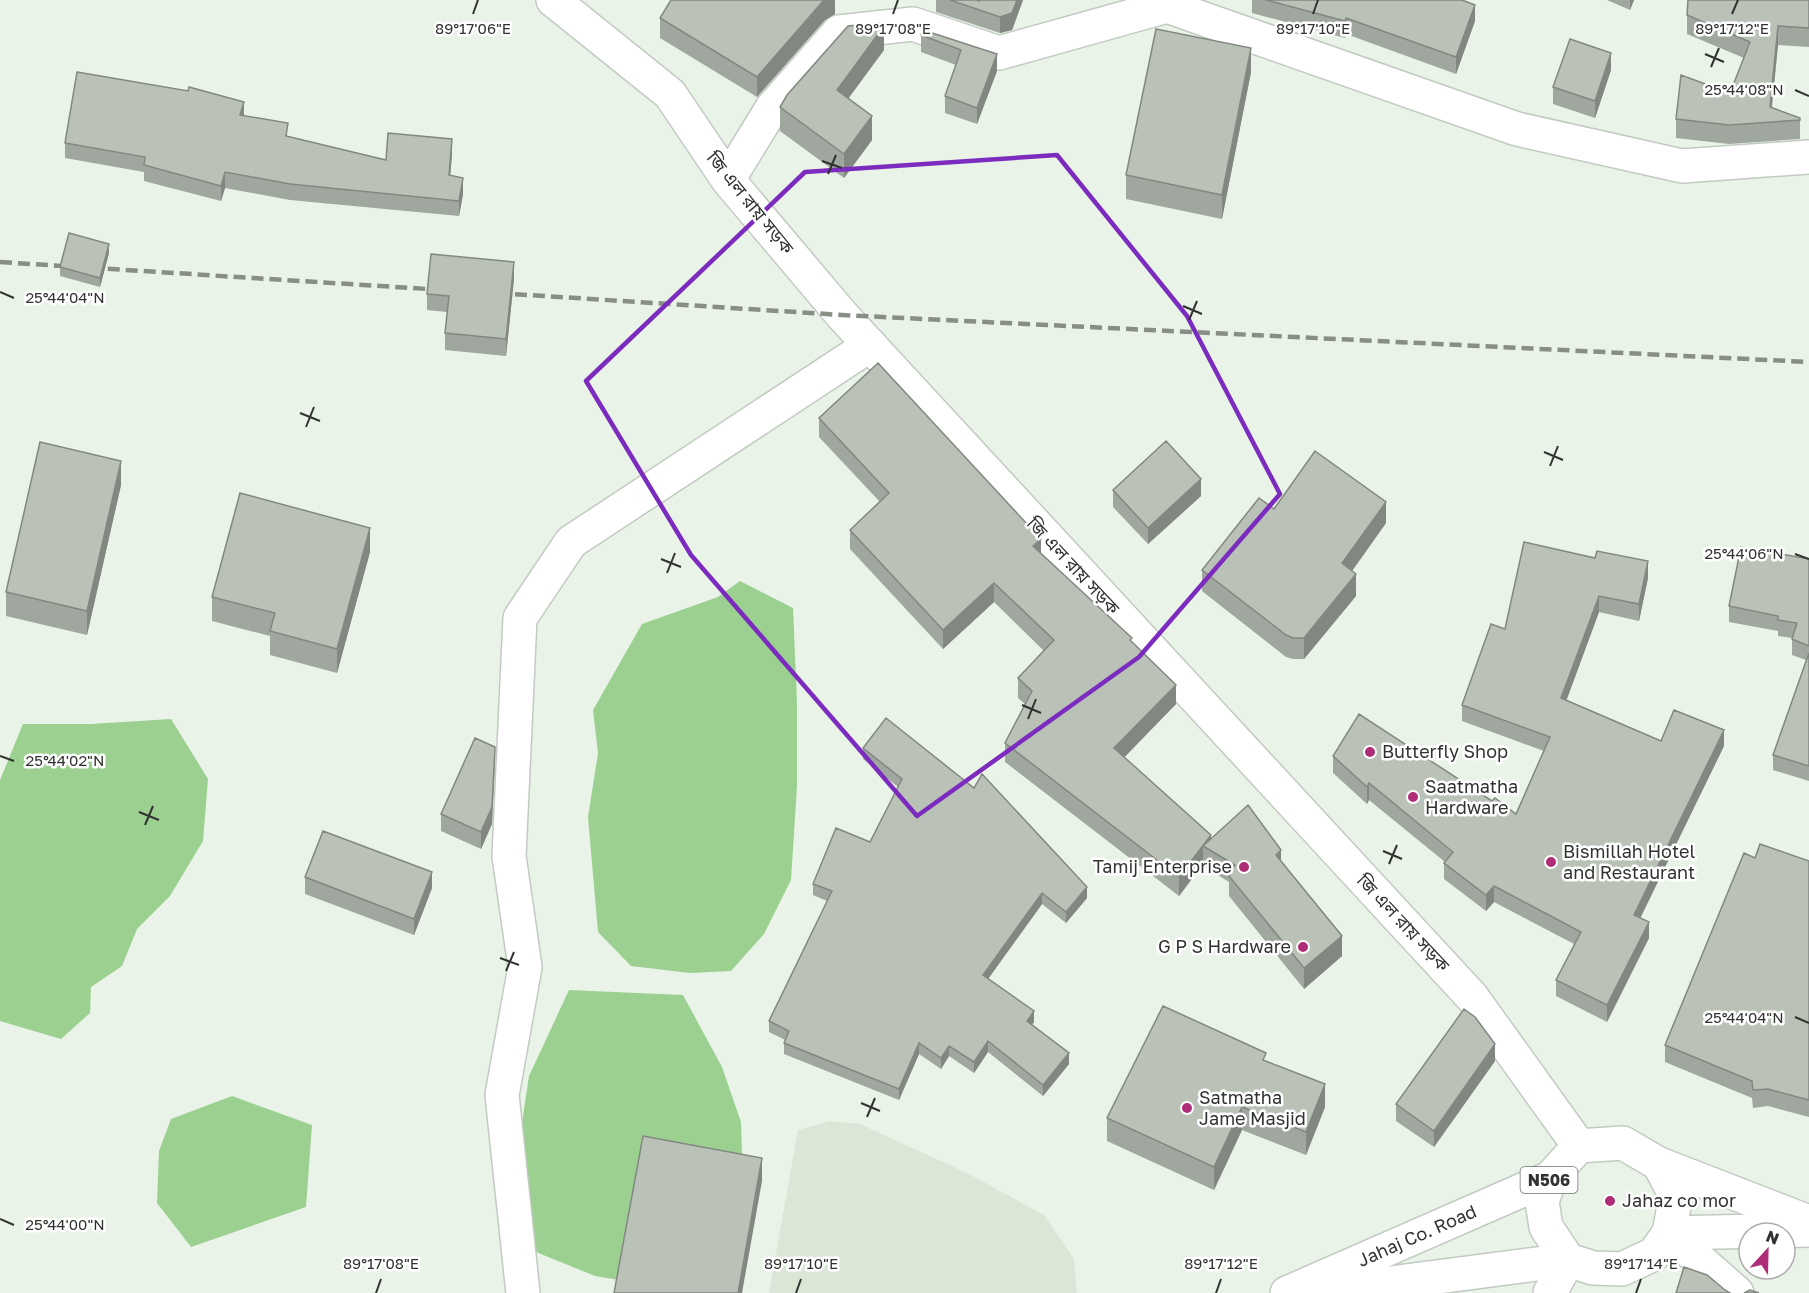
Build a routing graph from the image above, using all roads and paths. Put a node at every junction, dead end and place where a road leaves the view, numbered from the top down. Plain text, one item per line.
1 (553, 0) edge
2 (1809, 157) edge
3 (728, 180) junction
4 (870, 345) junction
5 (1579, 1146) junction
6 (1659, 1164) junction
7 (1550, 1178) junction
8 (1809, 1222) edge
9 (1809, 1230) edge
10 (1669, 1233) junction
11 (1568, 1260) junction
12 (524, 1293) edge
13 (1287, 1293) edge
14 (1314, 1293) edge
15 (1551, 1293) edge
16 (1737, 1293) edge

1 - 3 main road, জি এল রায় সড়ক
2 - 3 main road
3 - 4 main road, জি এল রায় সড়ক
4 - 5 main road, জি এল রায় সড়ক
4 - 12 main road
5 - 6 main road, N506
5 - 7 main road, Jahaj Co. Road / N506
6 - 8 main road, N506
6 - 10 main road
7 - 11 main road, Jahaj Co. Road / N506
7 - 13 main road, Jahaj Co. Road / N506
9 - 10 main road
10 - 11 main road
10 - 16 main road
11 - 14 main road
11 - 15 main road

